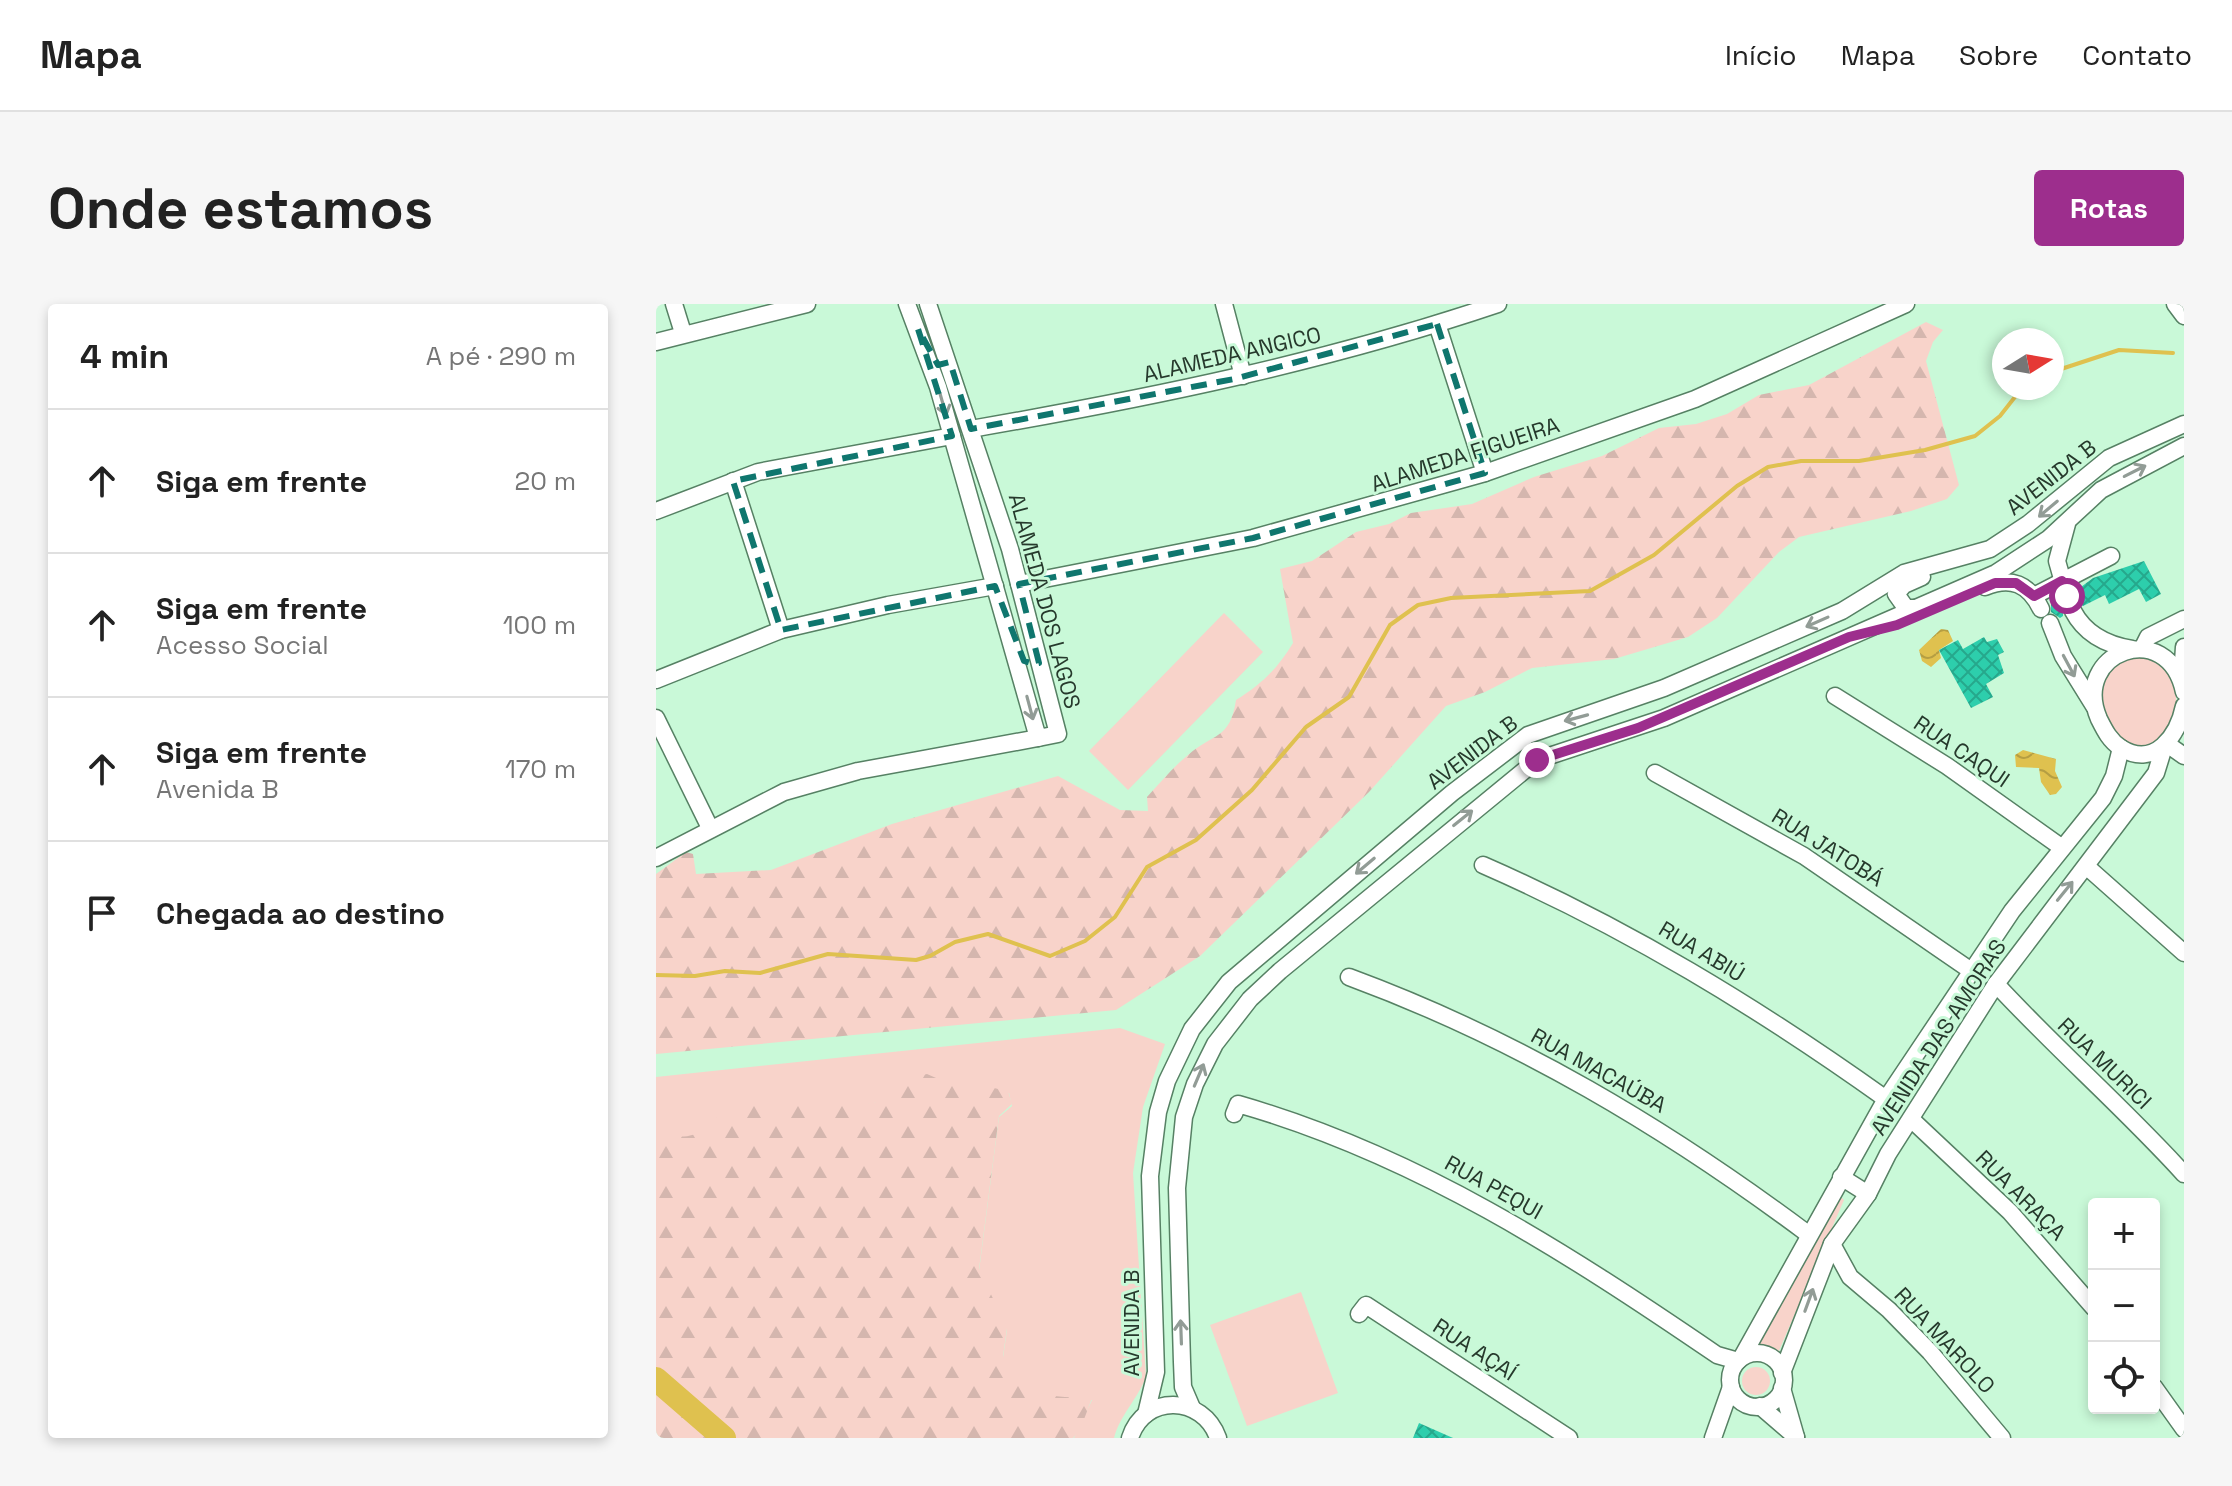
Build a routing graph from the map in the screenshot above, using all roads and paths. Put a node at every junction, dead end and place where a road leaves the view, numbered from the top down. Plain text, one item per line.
1 (674, 304) edge
2 (807, 304) edge
3 (907, 304) edge
4 (928, 304) edge
5 (1224, 304) edge
6 (1498, 304) edge
7 (1906, 304) edge
8 (2175, 304) edge
9 (2184, 316) edge
10 (1437, 324) junction
11 (918, 329) junction
12 (683, 333) junction
13 (656, 342) edge
14 (950, 362) junction
15 (1243, 376) junction
16 (2184, 424) edge
17 (971, 429) junction
18 (952, 436) junction
19 (2184, 446) edge
20 (1485, 473) junction
21 (733, 481) junction
22 (656, 511) edge
23 (975, 514) junction
24 (2069, 520) junction
25 (1010, 549) junction
26 (1990, 549) junction
27 (2111, 556) dead end
28 (1019, 584) junction
29 (995, 586) junction
30 (2067, 596) junction
31 (1950, 604) junction
32 (1923, 608) junction
33 (2042, 609) junction
34 (2184, 619) edge
35 (1008, 629) junction
36 (781, 630) junction
37 (1849, 637) junction
38 (2184, 647) edge
39 (2138, 649) junction
40 (1039, 663) junction
41 (656, 680) edge
42 (2183, 687) edge
43 (1835, 696) dead end
44 (2094, 706) junction
45 (2184, 714) edge
46 (656, 718) edge
47 (1038, 738) junction
48 (2166, 746) junction
49 (2121, 748) junction
50 (2184, 756) edge
51 (1655, 773) dead end
52 (710, 828) junction
53 (2061, 847) junction
54 (656, 858) edge
55 (1483, 865) dead end
56 (2086, 866) junction
57 (2012, 911) junction
58 (2035, 928) junction
59 (2184, 953) edge
60 (1970, 970) junction
61 (1349, 977) dead end
62 (1996, 984) junction
63 (1886, 1099) junction
64 (1234, 1114) dead end
65 (1911, 1119) junction
66 (2184, 1174) edge
67 (1841, 1177) junction
68 (1868, 1194) junction
69 (1808, 1234) junction
70 (1832, 1244) junction
71 (1819, 1272) junction
72 (1850, 1277) junction
73 (2088, 1301) edge
74 (1359, 1314) dead end
75 (1717, 1355) junction
76 (1740, 1359) junction
77 (1782, 1381) junction
78 (1730, 1383) junction
79 (2160, 1395) edge
80 (1753, 1405) junction
81 (1192, 1408) junction
82 (1146, 1414) junction
83 (2184, 1429) edge
84 (1714, 1437) edge
85 (1797, 1437) edge
86 (1130, 1438) edge
87 (1218, 1438) edge
88 (1569, 1438) edge
89 (2002, 1438) edge

1 - 12 street
2 - 12 street
3 - 11 street, ALAMEDA DOS LAGOS
4 - 14 street, ALAMEDA DOS LAGOS
5 - 15 street
6 - 10 street, ALAMEDA ANGICO
7 - 20 street, ALAMEDA FIGUEIRA
8 - 9 street
10 - 15 street, ALAMEDA ANGICO
10 - 20 street
11 - 14 street
11 -> 18 street, ALAMEDA DOS LAGOS
12 - 13 street
14 - 17 street, ALAMEDA DOS LAGOS
15 - 17 street, ALAMEDA ANGICO
16 -> 26 street, AVENIDA B
17 - 25 street, ALAMEDA DOS LAGOS
18 - 21 street
18 - 23 street, ALAMEDA DOS LAGOS
24 -> 19 street, AVENIDA B
20 - 28 street, ALAMEDA FIGUEIRA
21 - 22 street
21 - 36 street
23 - 25 street
23 - 29 street, ALAMEDA DOS LAGOS
24 - 30 street
24 - 32 street, AVENIDA B
25 - 28 street, ALAMEDA DOS LAGOS
26 - 32 street
26 -> 82 street, AVENIDA B
27 - 30 street
28 - 40 street, ALAMEDA DOS LAGOS
29 - 35 street, ALAMEDA DOS LAGOS
29 - 36 street
30 - 33 street
30 - 39 street
31 - 32 street
31 - 33 street
31 - 37 street
32 - 37 street, AVENIDA B
33 -> 44 street
34 - 39 street
35 - 40 street
35 -> 47 street, ALAMEDA DOS LAGOS
36 - 41 street
81 -> 37 street, AVENIDA B
38 - 42 street
39 - 42 street
39 - 44 street
40 - 47 street, ALAMEDA DOS LAGOS
43 - 53 street, RUA CAQUI
44 - 49 street
45 - 48 street, AVENIDA DAS AMORAS
46 - 52 street
47 - 52 street
48 - 49 street
48 - 50 street
48 - 56 street, AVENIDA DAS AMORAS
49 - 53 street, AVENIDA DAS AMORAS
51 - 60 street, RUA JATOBÁ
52 - 54 street
53 - 57 street, AVENIDA DAS AMORAS
55 - 63 street, RUA ABIÚ
58 -> 56 street, AVENIDA DAS AMORAS
56 - 59 street
57 - 58 street
57 - 60 street, AVENIDA DAS AMORAS
58 - 62 street, AVENIDA DAS AMORAS
60 - 63 street, AVENIDA DAS AMORAS
61 - 69 street, RUA MACAÚBA
62 - 65 street, AVENIDA DAS AMORAS
62 - 66 street, RUA MURICI
63 - 67 street, AVENIDA DAS AMORAS
64 - 75 street, RUA PEQUI
65 - 68 street, AVENIDA DAS AMORAS
65 - 73 street, RUA ARAÇA
67 - 68 street
67 - 69 street, AVENIDA DAS AMORAS
68 - 70 street, AVENIDA DAS AMORAS
69 - 76 street, AVENIDA DAS AMORAS
70 - 71 street, AVENIDA DAS AMORAS
70 - 72 street, RUA MAROLO
71 - 72 street
77 -> 71 street, AVENIDA DAS AMORAS
72 - 89 street, RUA MAROLO
74 - 88 street, RUA AÇAÍ
75 - 76 street, RUA PEQUI
75 - 78 street, RUA PEQUI
76 - 77 street
76 - 78 street
77 - 80 street
77 - 85 street
78 - 80 street
78 - 84 street
79 - 83 street
80 - 84 street
80 - 85 street
81 - 82 street
81 - 87 street
82 - 86 street

